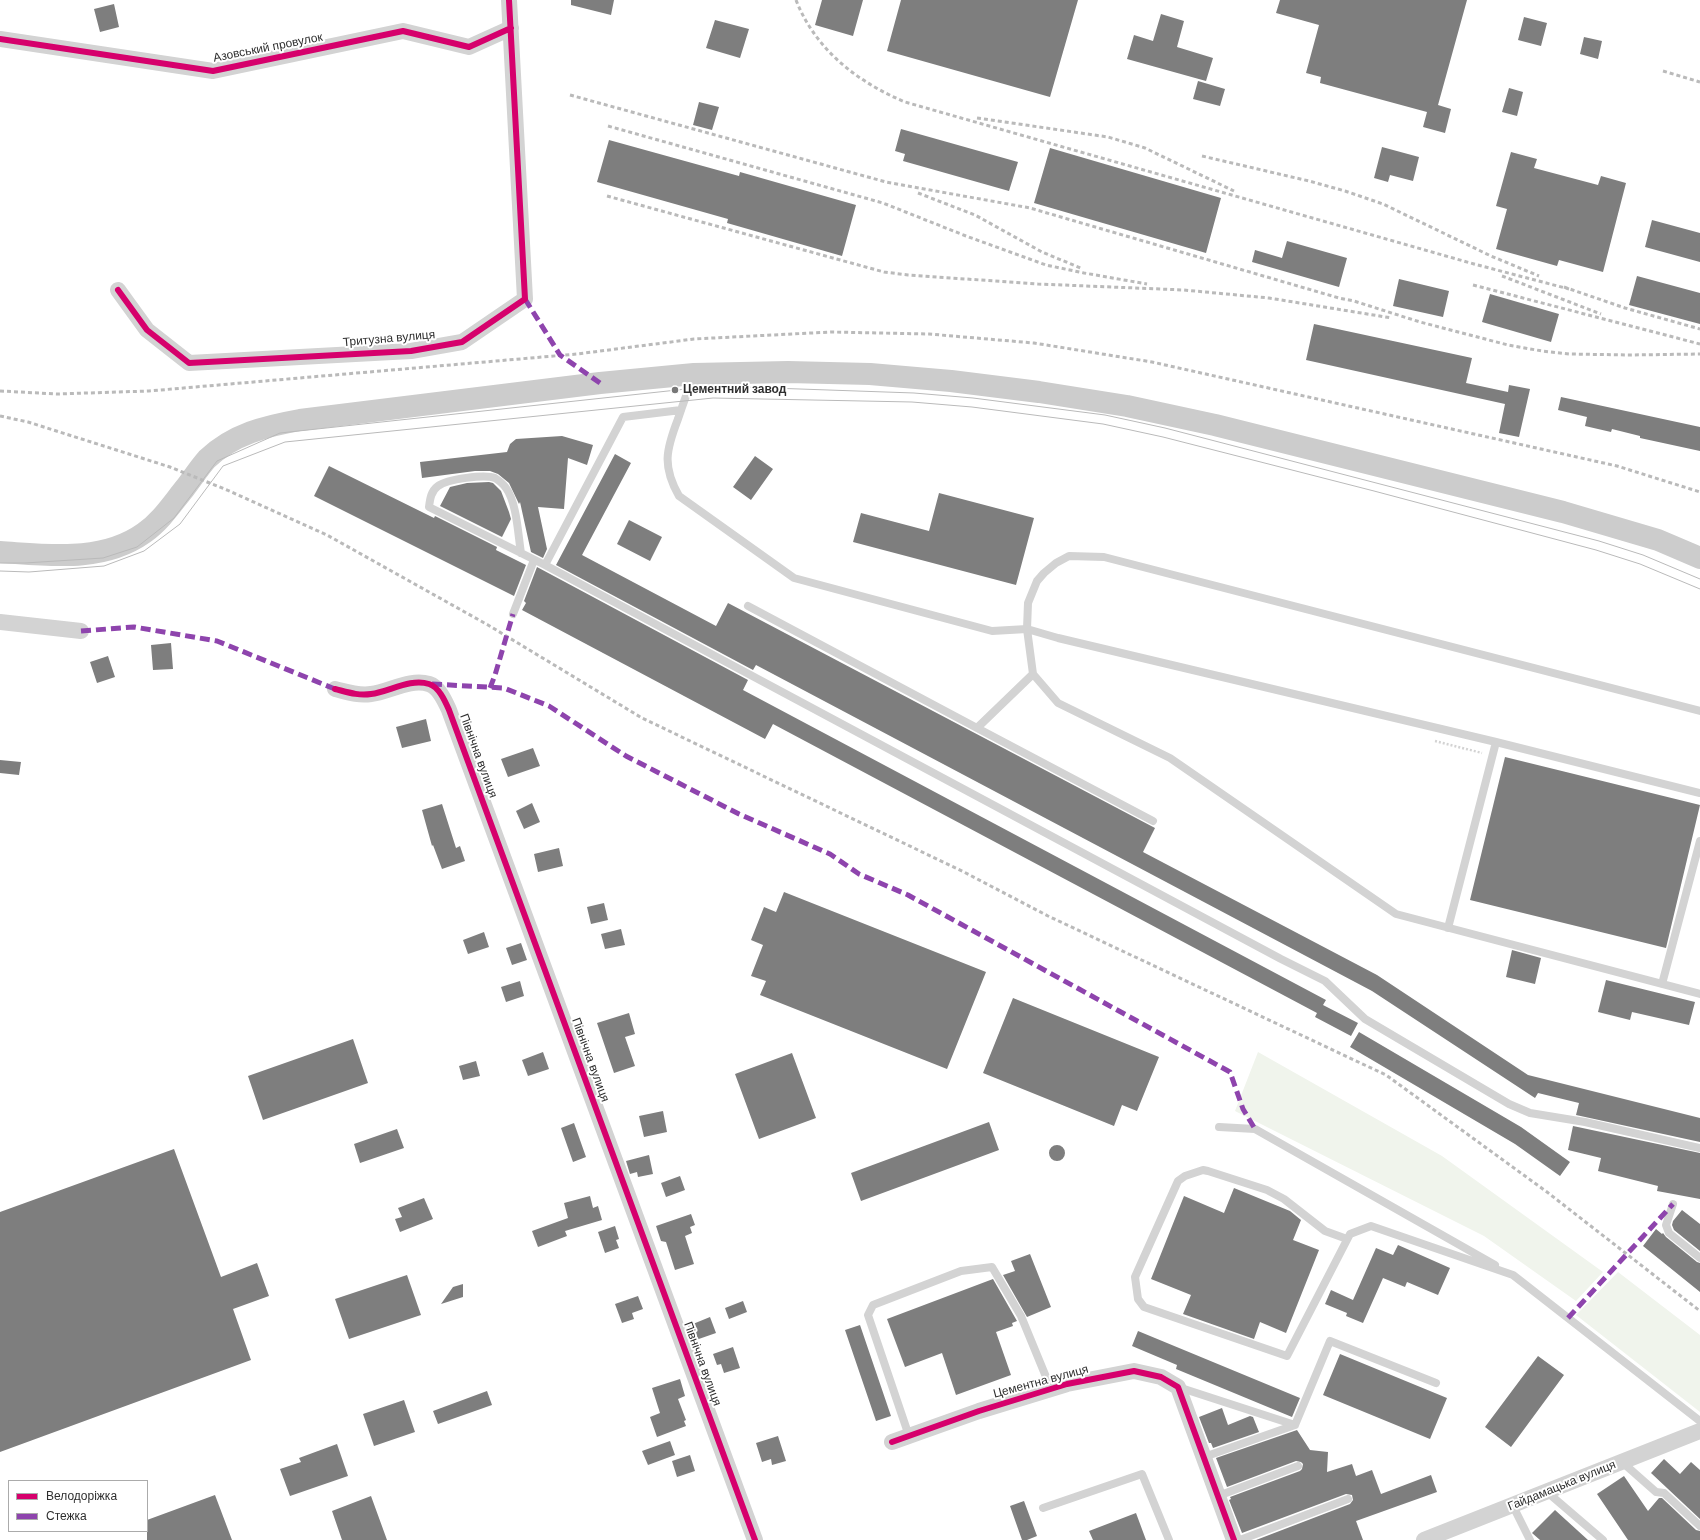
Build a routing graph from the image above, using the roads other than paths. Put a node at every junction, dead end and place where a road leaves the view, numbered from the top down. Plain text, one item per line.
1 (509, 0) edge
2 (511, 28) junction
3 (0, 39) edge
4 (118, 290) dead end
5 (694, 374) junction
6 (681, 410) junction
7 (0, 552) edge
8 (521, 553) junction
9 (1700, 558) edge
10 (534, 560) junction
11 (545, 565) junction
12 (748, 606) dead end
13 (513, 614) dead end
14 (0, 622) edge
15 (1026, 628) junction
16 (81, 631) dead end
17 (1033, 674) junction
18 (334, 689) dead end
19 (1700, 711) edge
20 (977, 728) junction
21 (1496, 742) junction
22 (1700, 793) edge
23 (1153, 821) dead end
24 (1700, 841) edge
25 (1448, 928) junction
26 (1662, 984) junction
27 (1700, 994) edge
28 (1219, 1127) dead end
29 (1700, 1148) edge
30 (1673, 1204) dead end
31 (1347, 1239) junction
32 (1700, 1258) edge
33 (1513, 1275) junction
34 (1436, 1383) dead end
35 (1178, 1387) junction
36 (1051, 1388) junction
37 (1700, 1421) edge
38 (1295, 1425) junction
39 (1700, 1431) edge
40 (909, 1436) junction
41 (892, 1442) dead end
42 (1204, 1457) junction
43 (1622, 1462) junction
44 (1298, 1466) dead end
45 (1547, 1492) junction
46 (1218, 1496) junction
47 (1348, 1499) dead end
48 (1513, 1506) junction
49 (1043, 1508) dead end
50 (1700, 1526) edge
51 (755, 1540) edge
52 (1169, 1540) edge
53 (1234, 1540) edge
54 (1240, 1540) edge
55 (1424, 1540) edge
56 (1530, 1540) edge
57 (1603, 1540) edge

1 - 2 street, Тритузна вулиця
2 - 3 street, Азовський провулок
2 - 4 street, Тритузна вулиця
5 - 6 lane
5 - 7 main road
5 - 9 main road
6 - 11 lane
6 - 15 lane
8 - 8 lane
8 - 10 lane
10 - 11 lane
10 - 13 lane
11 - 29 lane
12 - 20 lane
14 - 16 street
15 - 17 lane
15 - 19 lane
15 - 21 lane
17 - 20 lane
17 - 25 lane
18 - 51 street, Північна вулиця
20 - 23 lane
21 - 22 lane
21 - 25 lane
24 - 26 lane
25 - 26 lane
26 - 27 lane
28 - 33 lane
30 - 32 lane
31 - 31 lane
31 - 33 lane
33 - 37 lane
34 - 38 lane
35 - 36 street, Цементна вулиця
35 - 38 lane
35 - 42 street
36 - 40 street, Цементна вулиця
36 - 40 lane
38 - 42 lane
39 - 43 street, Гайдамацька вулиця
40 - 41 street, Цементна вулиця
42 - 46 street
43 - 45 street, Гайдамацька вулиця
43 - 50 lane
44 - 46 lane
45 - 48 street, Гайдамацька вулиця
45 - 57 lane
46 - 53 street
47 - 54 lane
48 - 55 street, Гайдамацька вулиця
48 - 56 lane
49 - 52 lane

